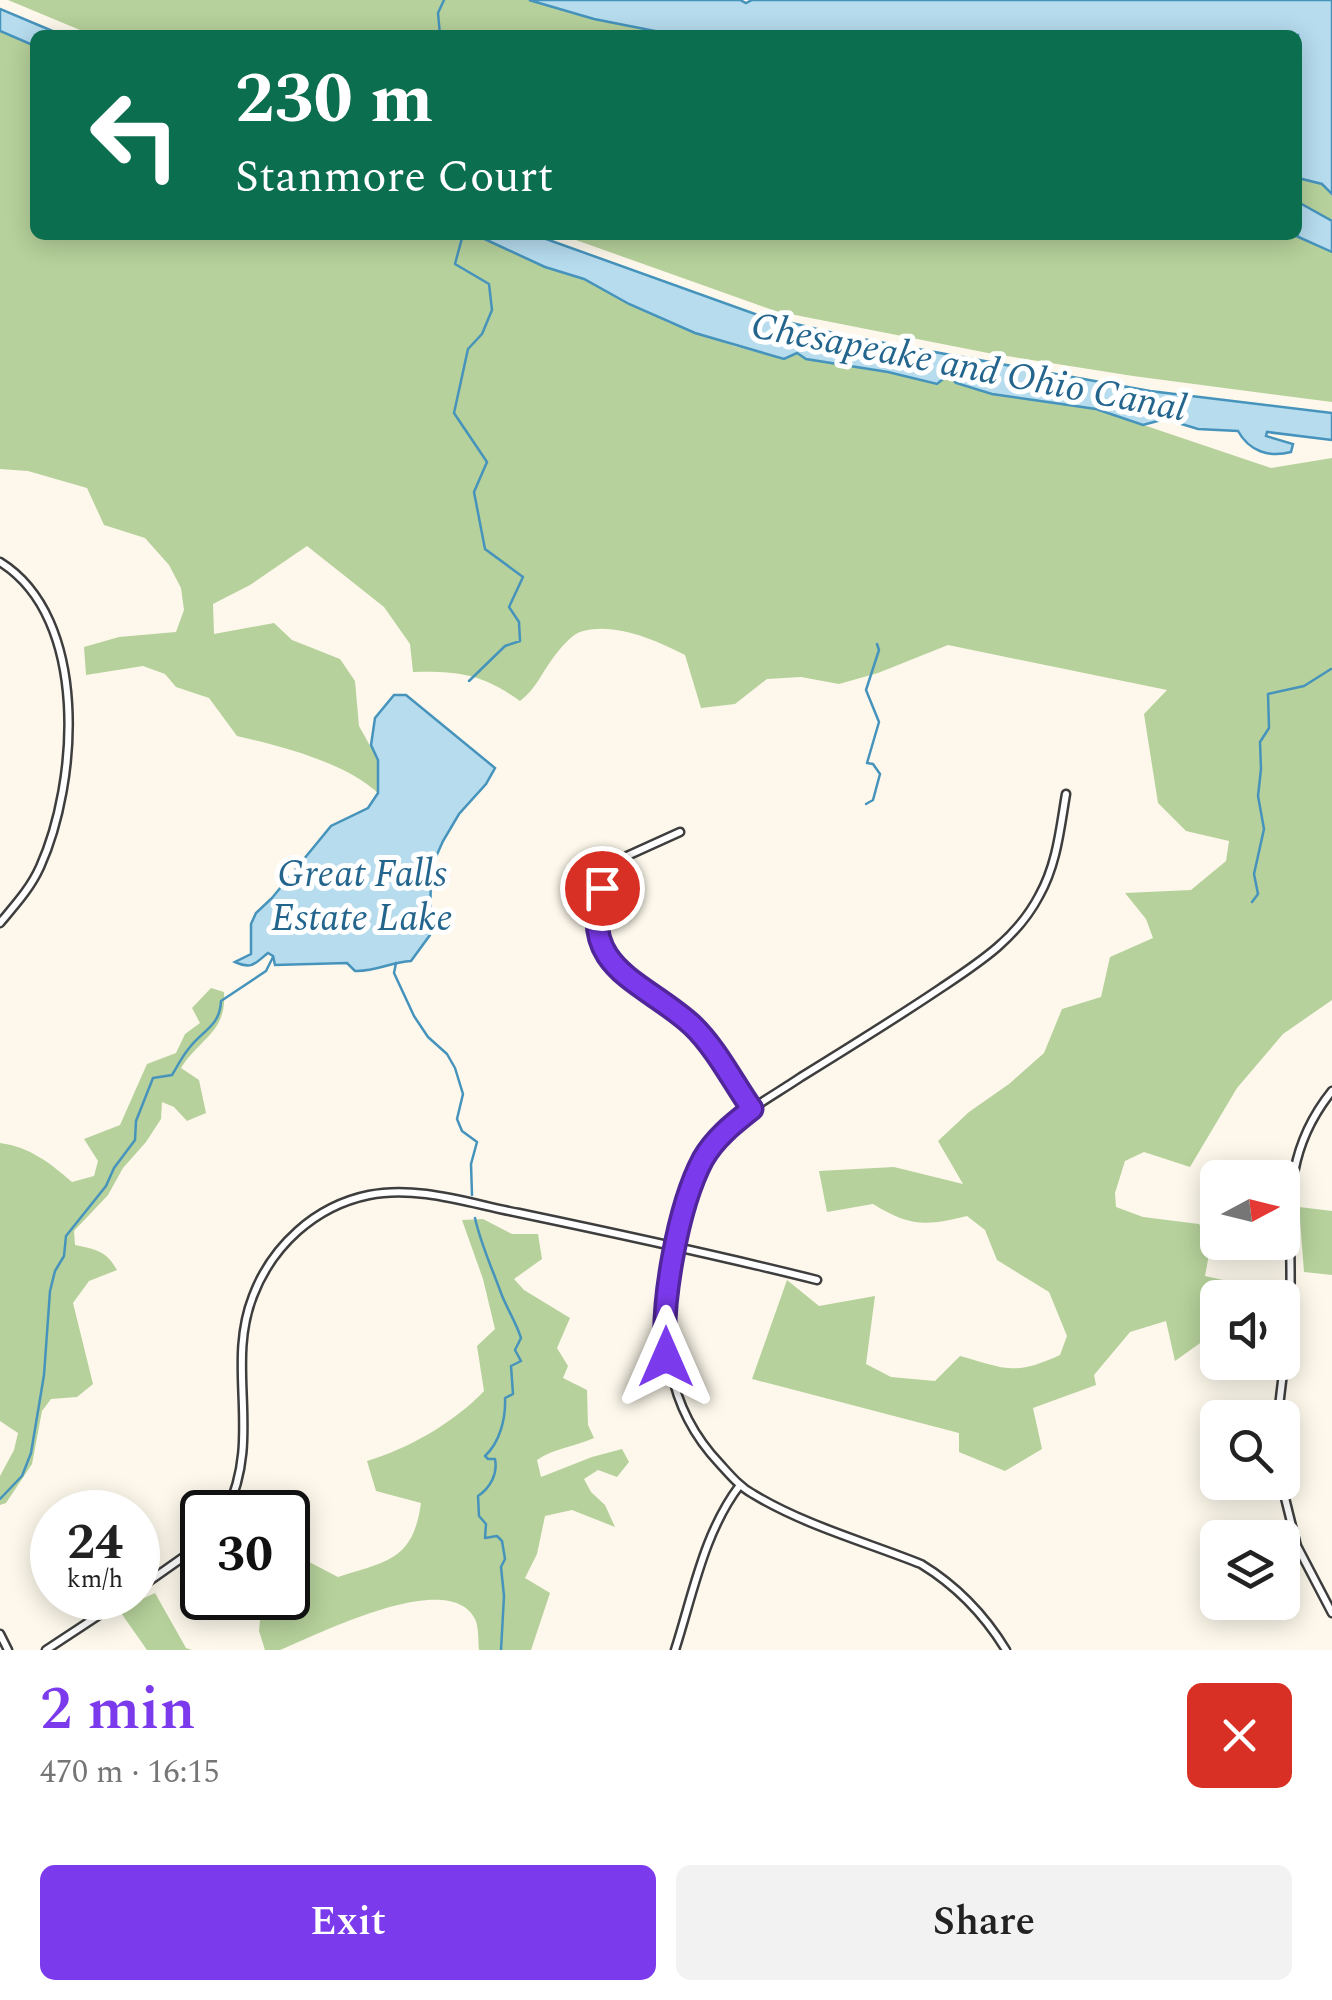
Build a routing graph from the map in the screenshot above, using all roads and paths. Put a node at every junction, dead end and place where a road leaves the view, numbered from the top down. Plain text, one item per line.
1 (0, 562) edge
2 (1066, 794) dead end
3 (680, 832) dead end
4 (0, 924) edge
5 (1332, 1091) edge
6 (752, 1109) junction
7 (677, 1246) junction
8 (817, 1280) dead end
9 (1280, 1400) edge
10 (740, 1485) junction
11 (236, 1490) edge
12 (1286, 1500) edge
13 (1332, 1613) edge
14 (92, 1620) edge
15 (0, 1634) edge
16 (8, 1650) edge
17 (46, 1650) edge
18 (675, 1650) edge
19 (1006, 1650) edge

1 - 4 street
2 - 6 street
3 - 6 street
5 - 9 street
6 - 7 street
7 - 8 street
7 - 10 street
7 - 11 street
10 - 18 street
10 - 19 street
12 - 13 street
14 - 17 street
15 - 16 street

